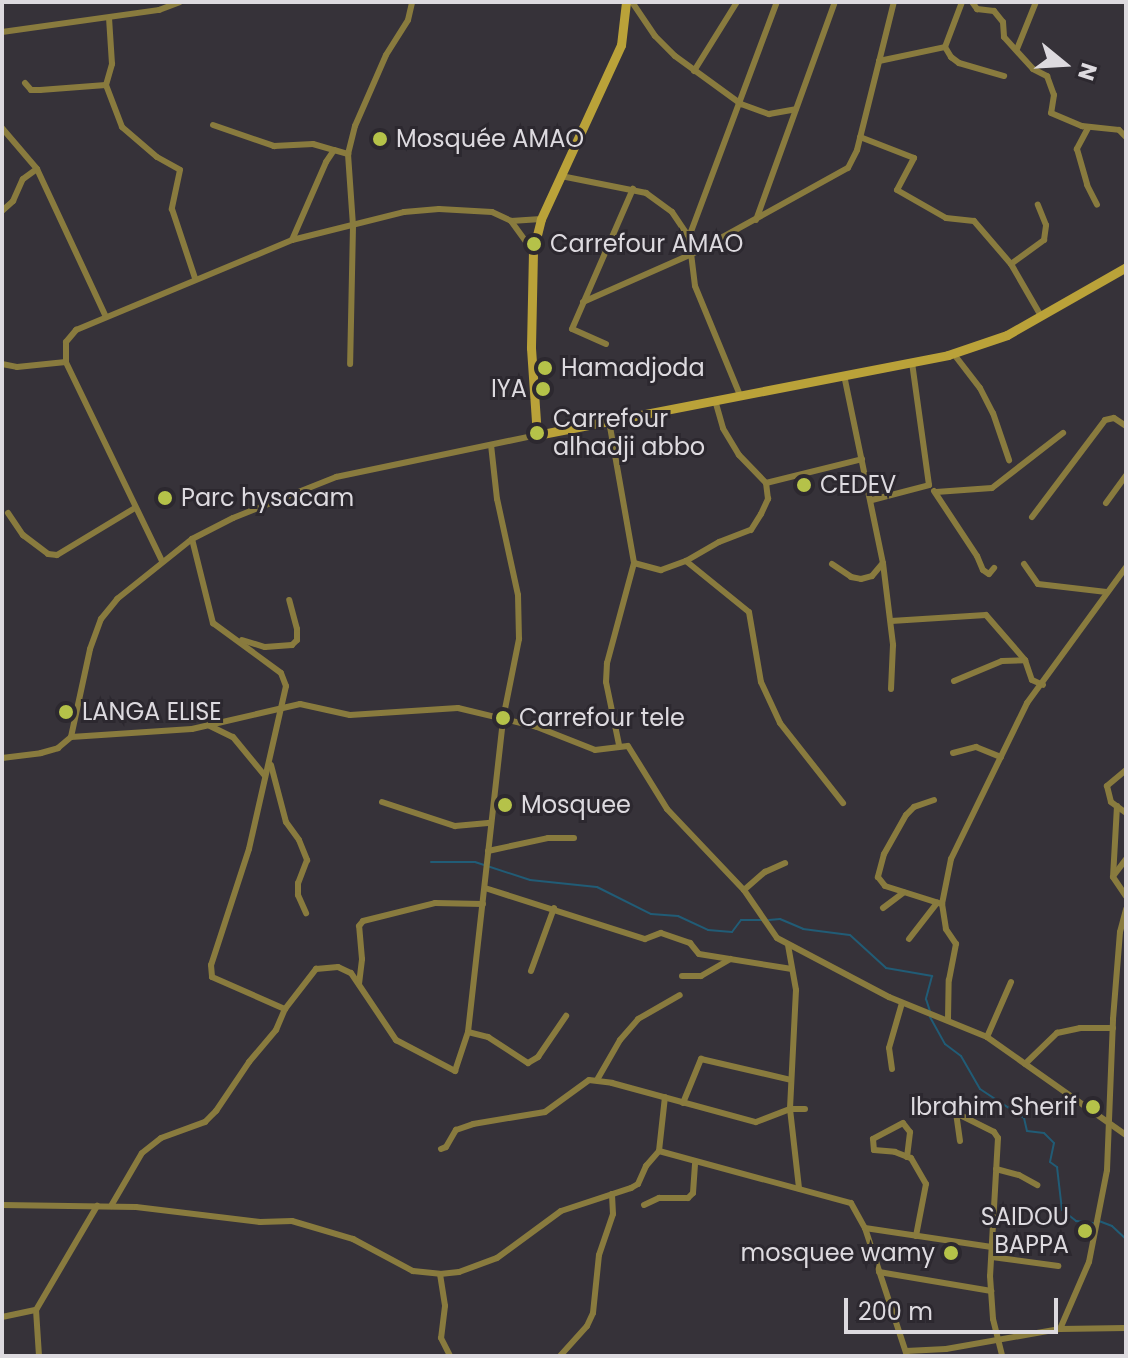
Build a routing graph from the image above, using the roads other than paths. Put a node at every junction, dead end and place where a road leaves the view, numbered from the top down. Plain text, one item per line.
1 (180, 2) edge
2 (412, 2) edge
3 (626, 2) edge
4 (632, 2) edge
5 (737, 2) edge
6 (777, 2) edge
7 (835, 2) edge
8 (962, 2) edge
9 (972, 2) edge
10 (1036, 2) edge
11 (892, 3) edge
12 (109, 18) junction
13 (2, 32) edge
14 (945, 47) junction
15 (1017, 49) junction
16 (879, 61) junction
17 (694, 71) junction
18 (1004, 76) dead end
19 (25, 83) dead end
20 (106, 85) junction
21 (741, 104) junction
22 (796, 109) junction
23 (213, 125) dead end
24 (2, 128) edge
25 (1088, 128) junction
26 (860, 137) junction
27 (1126, 137) edge
28 (334, 150) junction
29 (348, 154) junction
30 (37, 169) junction
31 (561, 176) junction
32 (633, 189) junction
33 (1038, 205) dead end
34 (1097, 205) dead end
35 (2, 211) edge
36 (541, 219) junction
37 (756, 220) junction
38 (511, 221) junction
39 (353, 226) junction
40 (689, 237) junction
41 (292, 240) junction
42 (533, 251) junction
43 (692, 254) junction
44 (1011, 264) junction
45 (1126, 267) edge
46 (195, 278) junction
47 (583, 302) junction
48 (106, 317) junction
49 (1041, 317) junction
50 (606, 344) dead end
51 (953, 353) junction
52 (66, 362) junction
53 (912, 362) junction
54 (2, 364) edge
55 (350, 364) dead end
56 (844, 375) junction
57 (740, 395) junction
58 (715, 400) junction
59 (609, 421) junction
60 (1126, 426) edge
61 (1063, 433) dead end
62 (537, 435) junction
63 (491, 445) junction
64 (862, 459) junction
65 (1009, 460) dead end
66 (1126, 475) edge
67 (766, 483) junction
68 (929, 485) junction
69 (936, 492) junction
70 (872, 500) junction
71 (1106, 503) dead end
72 (135, 508) junction
73 (8, 513) dead end
74 (1032, 517) dead end
75 (192, 539) junction
76 (162, 561) junction
77 (686, 561) junction
78 (634, 563) junction
79 (883, 563) junction
80 (832, 564) dead end
81 (1024, 564) dead end
82 (1126, 567) edge
83 (994, 568) dead end
84 (1107, 592) junction
85 (289, 600) dead end
86 (891, 621) junction
87 (238, 639) junction
88 (1025, 660) junction
89 (954, 681) dead end
90 (1043, 685) junction
91 (891, 689) dead end
92 (283, 707) junction
93 (503, 719) junction
94 (206, 725) junction
95 (71, 737) junction
96 (619, 745) junction
97 (953, 753) dead end
98 (1001, 757) junction
99 (2, 758) edge
100 (270, 762) junction
101 (1126, 770) edge
102 (265, 776) junction
103 (934, 800) dead end
104 (382, 802) dead end
105 (843, 803) dead end
106 (1117, 806) junction
107 (1126, 813) edge
108 (491, 823) junction
109 (574, 838) dead end
110 (488, 854) junction
111 (1126, 859) edge
112 (785, 863) dead end
113 (1113, 877) junction
114 (485, 888) junction
115 (744, 890) junction
116 (904, 892) junction
117 (1126, 896) edge
118 (939, 903) junction
119 (483, 904) junction
120 (554, 908) junction
121 (883, 908) dead end
122 (1126, 909) edge
123 (306, 913) dead end
124 (909, 939) dead end
125 (788, 945) junction
126 (731, 958) junction
127 (792, 969) junction
128 (1117, 969) junction
129 (531, 971) dead end
130 (1126, 975) edge
131 (682, 976) dead end
132 (1011, 982) dead end
133 (359, 984) junction
134 (680, 995) dead end
135 (902, 1003) junction
136 (285, 1009) junction
137 (566, 1016) dead end
138 (948, 1019) junction
139 (1113, 1028) junction
140 (468, 1032) junction
141 (987, 1037) junction
142 (1025, 1064) junction
143 (892, 1069) dead end
144 (597, 1080) junction
145 (791, 1080) junction
146 (665, 1097) junction
147 (683, 1103) junction
148 (790, 1109) junction
149 (805, 1109) dead end
150 (1110, 1125) junction
151 (1126, 1135) edge
152 (960, 1141) dead end
153 (441, 1149) dead end
154 (659, 1151) junction
155 (907, 1157) junction
156 (695, 1162) junction
157 (996, 1169) junction
158 (1037, 1185) dead end
159 (799, 1188) junction
160 (612, 1194) junction
161 (2, 1205) edge
162 (644, 1205) dead end
163 (97, 1206) junction
164 (111, 1206) junction
165 (865, 1228) junction
166 (916, 1236) junction
167 (992, 1247) junction
168 (992, 1257) junction
169 (1058, 1266) dead end
170 (879, 1272) junction
171 (440, 1274) junction
172 (991, 1291) junction
173 (36, 1310) junction
174 (2, 1317) edge
175 (1126, 1328) edge
176 (1060, 1329) junction
177 (996, 1339) junction
178 (906, 1354) edge
179 (39, 1356) edge
180 (450, 1356) edge
181 (560, 1356) edge
182 (1002, 1356) edge

1 - 12 street
2 - 29 street
3 - 31 street
4 - 17 street
5 - 17 street
6 - 21 street
7 - 22 street
8 - 14 street
9 - 15 street
10 - 15 street
11 - 16 street
12 - 13 street
12 - 20 street
14 - 16 street
14 - 18 street
15 - 25 street
16 - 26 street
17 - 21 street
19 - 20 street
20 - 46 street
21 - 22 street
21 - 40 street
22 - 37 street
23 - 28 street
24 - 30 street
25 - 27 street
25 - 34 street
26 - 37 street
26 - 44 street
28 - 29 street
28 - 41 street
29 - 39 street
30 - 35 street
30 - 48 street
31 - 32 street
31 - 36 street
32 - 40 street
32 - 47 street
33 - 44 street
36 - 38 street
36 - 42 street
37 - 43 street
38 - 39 street
38 - 42 street
39 - 41 street
39 - 55 street
40 - 43 street
41 - 46 street
42 - 62 street
43 - 47 street
43 - 57 street
44 - 49 street
45 - 49 street
46 - 48 street
47 - 50 street
48 - 52 street
49 - 51 street
51 - 53 street
51 - 65 street
52 - 54 street
52 - 72 street
53 - 56 street
53 - 68 street
56 - 57 street
56 - 64 street
57 - 58 street
58 - 59 street
58 - 67 street
59 - 62 street
59 - 78 street
60 - 74 street
61 - 69 street
62 - 63 street
63 - 75 street
63 - 93 street
64 - 67 street
64 - 70 street
66 - 71 street
67 - 77 street
68 - 69 street
68 - 70 street
69 - 83 street
70 - 79 street
72 - 73 street
72 - 76 street
75 - 76 street
75 - 87 street
76 - 95 street
77 - 78 street
77 - 105 street
78 - 96 street
79 - 80 street
79 - 86 street
81 - 84 street
82 - 84 street
84 - 90 street
85 - 87 street
86 - 88 street
86 - 91 street
87 - 92 street
88 - 89 street
88 - 90 street
90 - 98 street
92 - 93 street
92 - 94 street
92 - 100 street
93 - 96 street
93 - 108 street
94 - 95 street
94 - 102 street
95 - 99 street
96 - 115 street
97 - 98 street
98 - 118 street
100 - 102 street
100 - 123 street
101 - 106 street
102 - 136 street
103 - 116 street
104 - 108 street
106 - 107 street
106 - 113 street
108 - 110 street
109 - 110 street
110 - 114 street
111 - 113 street
112 - 115 street
113 - 117 street
114 - 119 street
114 - 120 street
115 - 125 street
116 - 118 street
116 - 121 street
118 - 124 street
118 - 138 street
119 - 133 street
119 - 140 street
120 - 126 street
120 - 129 street
122 - 128 street
125 - 127 street
125 - 135 street
126 - 127 street
126 - 131 street
127 - 145 street
128 - 130 street
128 - 139 street
132 - 141 street
133 - 136 street
133 - 140 street
134 - 144 street
135 - 138 street
135 - 143 street
136 - 164 street
137 - 140 street
138 - 141 street
139 - 142 street
139 - 150 street
141 - 142 street
142 - 150 street
144 - 146 street
144 - 153 street
145 - 147 street
145 - 148 street
146 - 147 street
146 - 154 street
147 - 148 street
148 - 149 street
148 - 159 street
150 - 151 street
150 - 176 street
152 - 157 street
154 - 156 street
154 - 160 street
155 - 155 street
155 - 166 street
156 - 159 street
156 - 162 street
157 - 158 street
157 - 167 street
159 - 165 street
160 - 171 street
160 - 181 street
161 - 163 street
163 - 164 street
163 - 173 street
164 - 171 street
165 - 166 street
165 - 170 street
166 - 167 street
167 - 168 street
168 - 169 street
168 - 172 street
170 - 172 street
170 - 178 street
171 - 180 street
172 - 177 street
173 - 174 street
173 - 179 street
175 - 176 street
176 - 177 street
177 - 178 street
177 - 182 street

